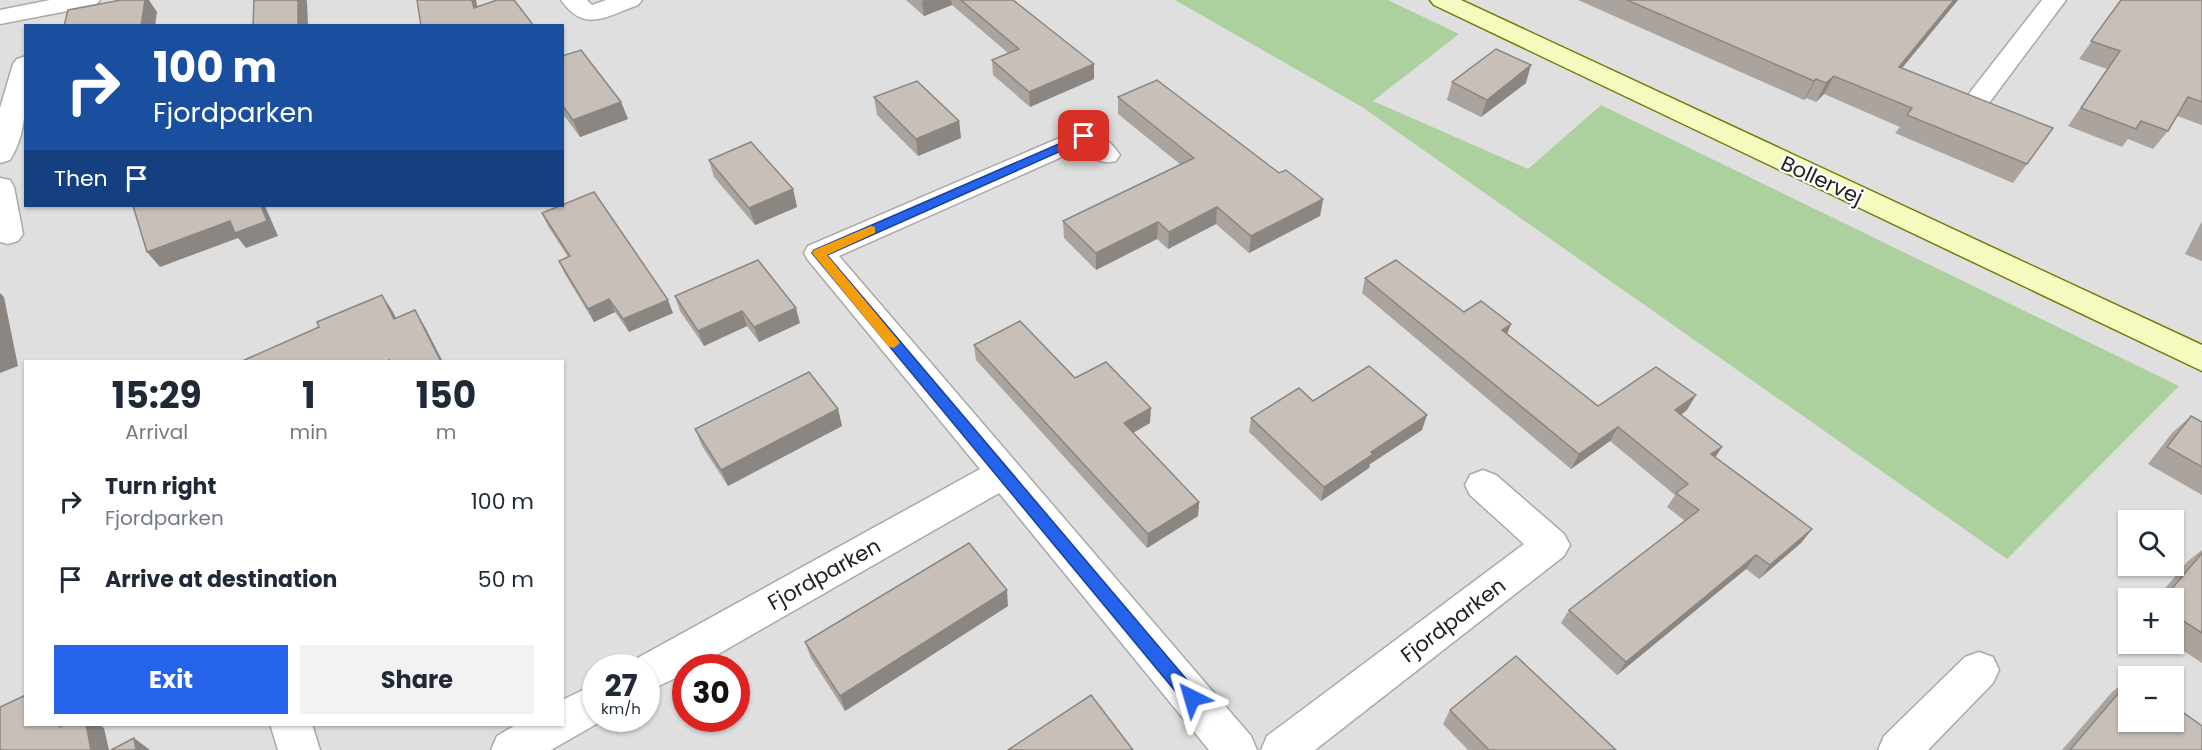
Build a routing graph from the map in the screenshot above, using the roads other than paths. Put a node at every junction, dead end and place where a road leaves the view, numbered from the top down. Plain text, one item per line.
1 (88, 0) edge
2 (573, 0) edge
3 (630, 0) edge
4 (1442, 0) edge
5 (2054, 0) edge
6 (40, 12) edge
7 (0, 17) edge
8 (24, 71) edge
9 (1980, 97) edge
10 (0, 154) edge
11 (1106, 155) dead end
12 (9, 188) edge
13 (8, 234) dead end
14 (2202, 359) edge
15 (1002, 474) junction
16 (1483, 485) dead end
17 (660, 666) edge
18 (1979, 670) dead end
19 (582, 711) edge
20 (564, 721) edge
21 (292, 726) edge
22 (554, 726) edge
23 (298, 750) edge
24 (512, 750) edge
25 (1236, 750) edge
26 (1282, 750) edge
27 (1899, 750) edge

1 - 6 street
2 - 3 street
4 - 14 main road, Bollervej
5 - 9 street
6 - 7 street
8 - 10 street
11 - 15 street
12 - 13 street
15 - 17 street, Fjordparken
15 - 25 street
16 - 26 street, Fjordparken
18 - 27 street
19 - 20 street
21 - 23 street
22 - 24 street

